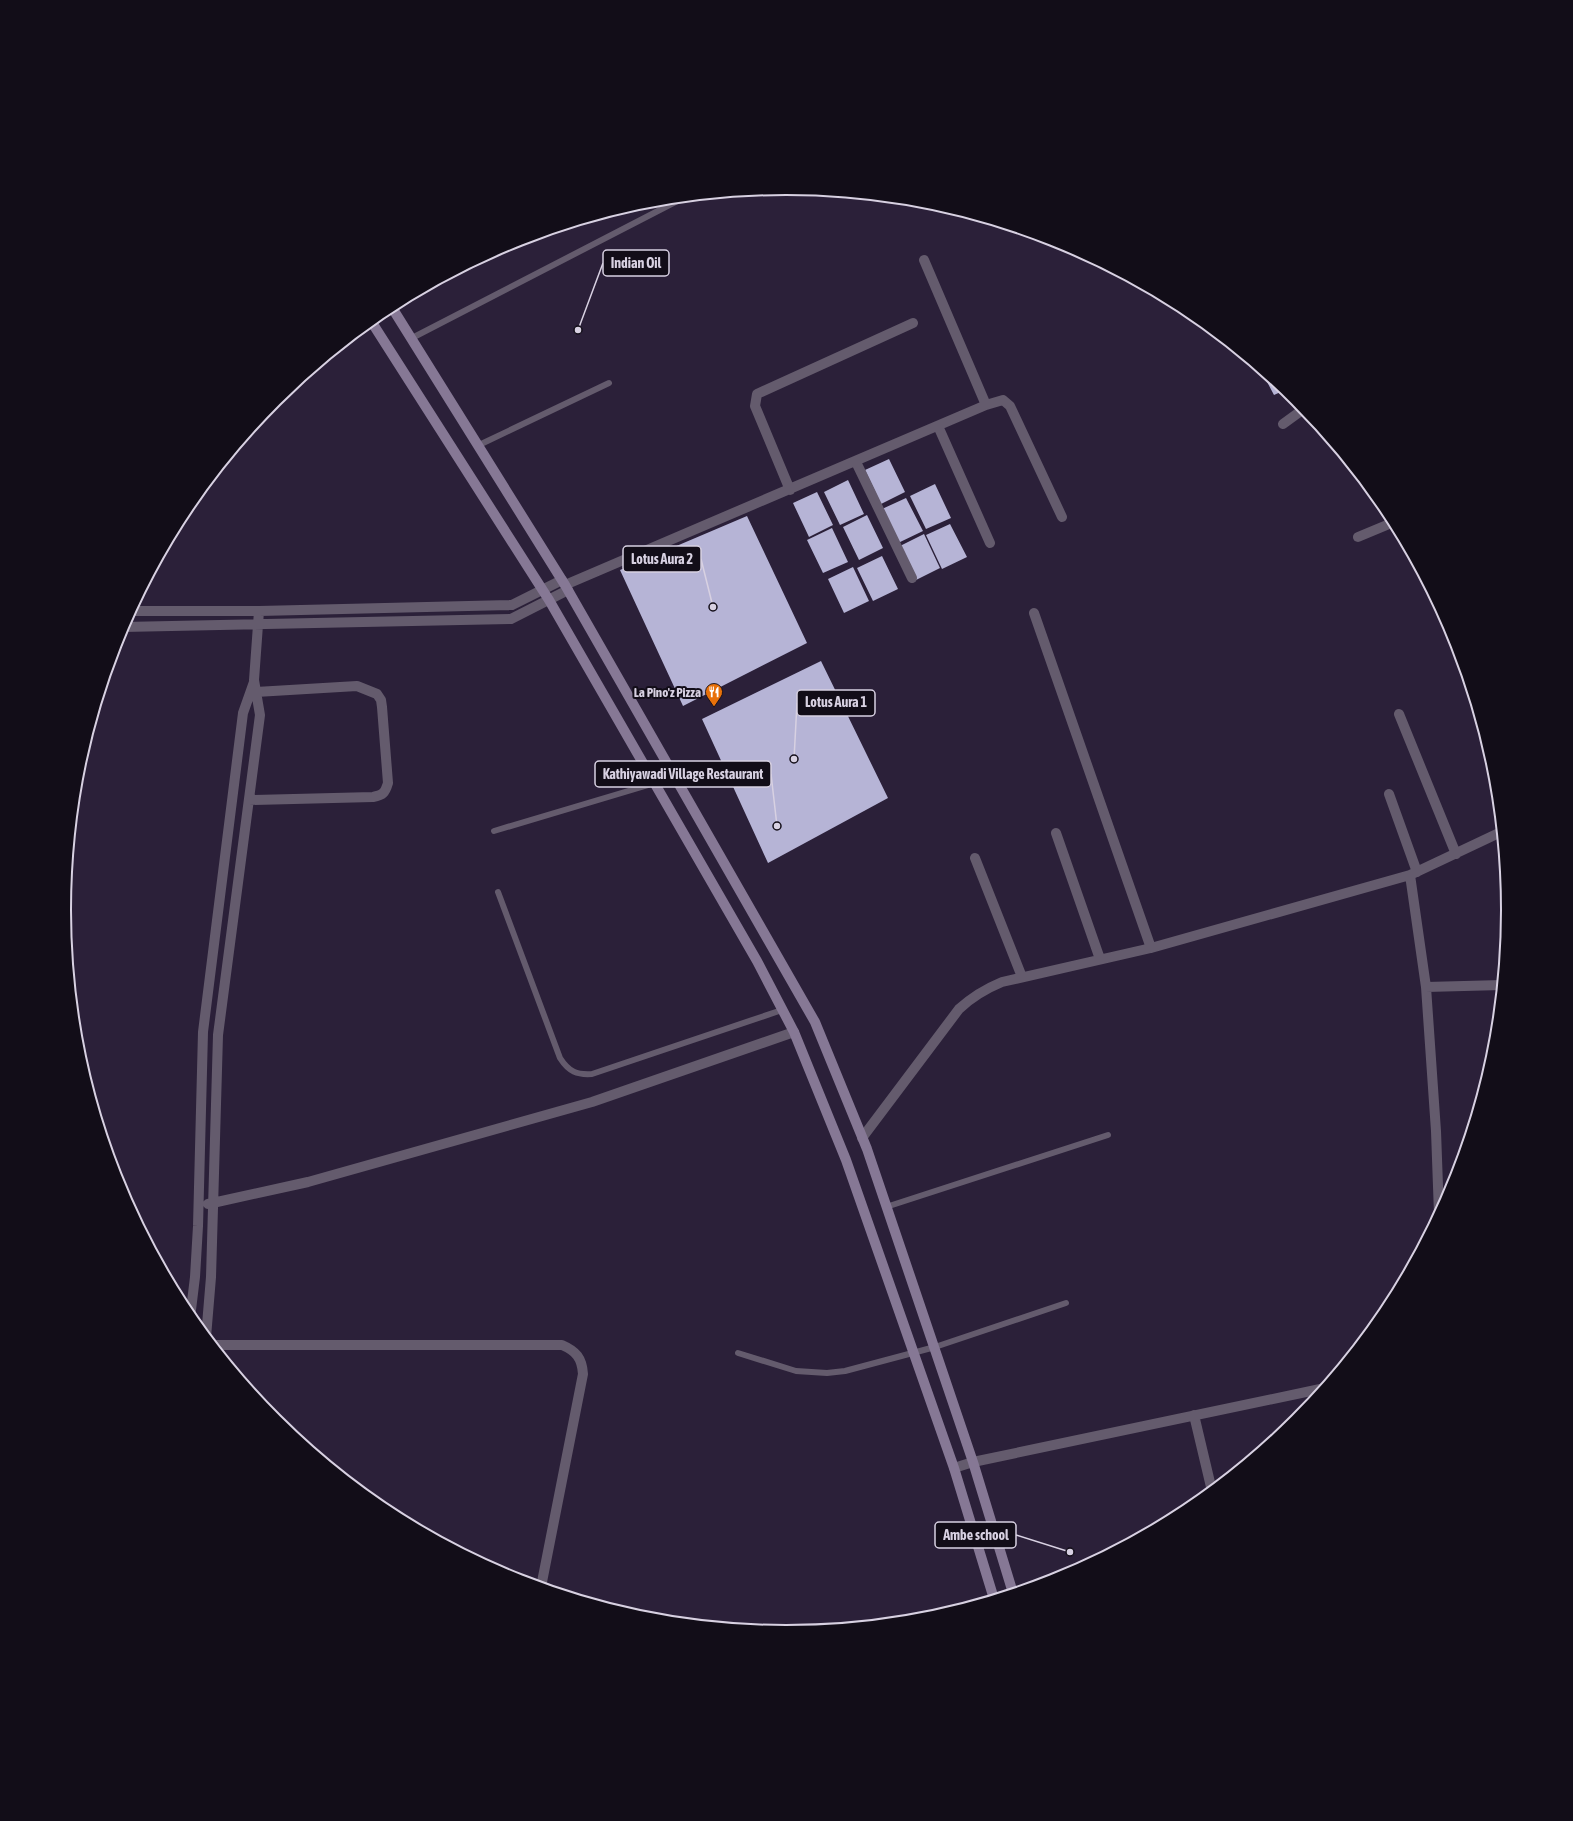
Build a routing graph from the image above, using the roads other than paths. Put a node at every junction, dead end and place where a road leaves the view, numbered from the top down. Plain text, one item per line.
1 (669, 205) edge
2 (924, 260) dead end
3 (395, 312) edge
4 (913, 323) dead end
5 (374, 326) edge
6 (412, 338) junction
7 (609, 383) dead end
8 (986, 405) junction
9 (1299, 412) edge
10 (1283, 424) dead end
11 (938, 426) junction
12 (479, 445) junction
13 (856, 462) junction
14 (790, 490) junction
15 (1062, 517) dead end
16 (1388, 524) edge
17 (1358, 537) dead end
18 (990, 543) dead end
19 (912, 578) dead end
20 (565, 585) junction
21 (542, 590) junction
22 (549, 600) junction
23 (137, 611) edge
24 (259, 611) junction
25 (1034, 613) dead end
26 (258, 625) junction
27 (130, 627) edge
28 (254, 680) junction
29 (256, 692) junction
30 (1399, 714) dead end
31 (655, 783) junction
32 (1389, 794) dead end
33 (249, 800) junction
34 (494, 831) dead end
35 (1056, 833) dead end
36 (1497, 834) edge
37 (1456, 854) junction
38 (975, 858) dead end
39 (1414, 873) junction
40 (498, 892) dead end
41 (1151, 948) junction
42 (1100, 959) junction
43 (1022, 977) junction
44 (1498, 985) edge
45 (1426, 987) junction
46 (782, 1010) junction
47 (794, 1032) junction
48 (1108, 1135) dead end
49 (862, 1138) junction
50 (213, 1204) junction
51 (1439, 1204) edge
52 (198, 1206) junction
53 (886, 1206) junction
54 (1066, 1303) dead end
55 (191, 1307) edge
56 (207, 1329) edge
57 (218, 1344) edge
58 (935, 1347) junction
59 (914, 1352) junction
60 (738, 1353) dead end
61 (1317, 1390) edge
62 (1194, 1415) junction
63 (973, 1462) junction
64 (954, 1468) junction
65 (1211, 1486) edge
66 (542, 1583) edge
67 (1012, 1589) edge
68 (993, 1595) edge

1 - 6 lane
2 - 8 street
3 - 6 main road
4 - 14 street
5 - 21 main road
6 - 12 main road
7 - 12 lane
8 - 11 street
8 - 15 street
9 - 10 street
11 - 13 street
11 - 18 street
12 - 20 main road
13 - 14 street
13 - 19 street
14 - 20 street
16 - 17 street
20 - 21 street
20 - 22 street
20 - 49 main road
21 - 22 main road
21 - 24 street
22 - 26 street
22 - 31 main road
23 - 24 street
24 - 26 street
25 - 41 street
26 - 27 street
26 - 28 street
28 - 29 street
28 - 52 street
29 - 33 street
29 - 33 street
30 - 37 street
31 - 34 lane
31 - 46 main road
32 - 39 street
33 - 50 street
35 - 42 street
36 - 37 street
37 - 39 street
38 - 43 street
39 - 41 street
39 - 45 street
40 - 46 lane
41 - 42 street
42 - 43 street
43 - 49 street
44 - 45 street
45 - 51 street
46 - 47 main road
47 - 50 street
47 - 59 main road
48 - 53 lane
49 - 53 main road
50 - 52 street
50 - 56 street
52 - 55 street
53 - 58 main road
54 - 58 lane
57 - 66 street
58 - 59 lane
58 - 63 main road
59 - 60 lane
59 - 64 main road
61 - 62 street
62 - 63 street
62 - 65 street
63 - 64 street
63 - 67 main road
64 - 68 main road

